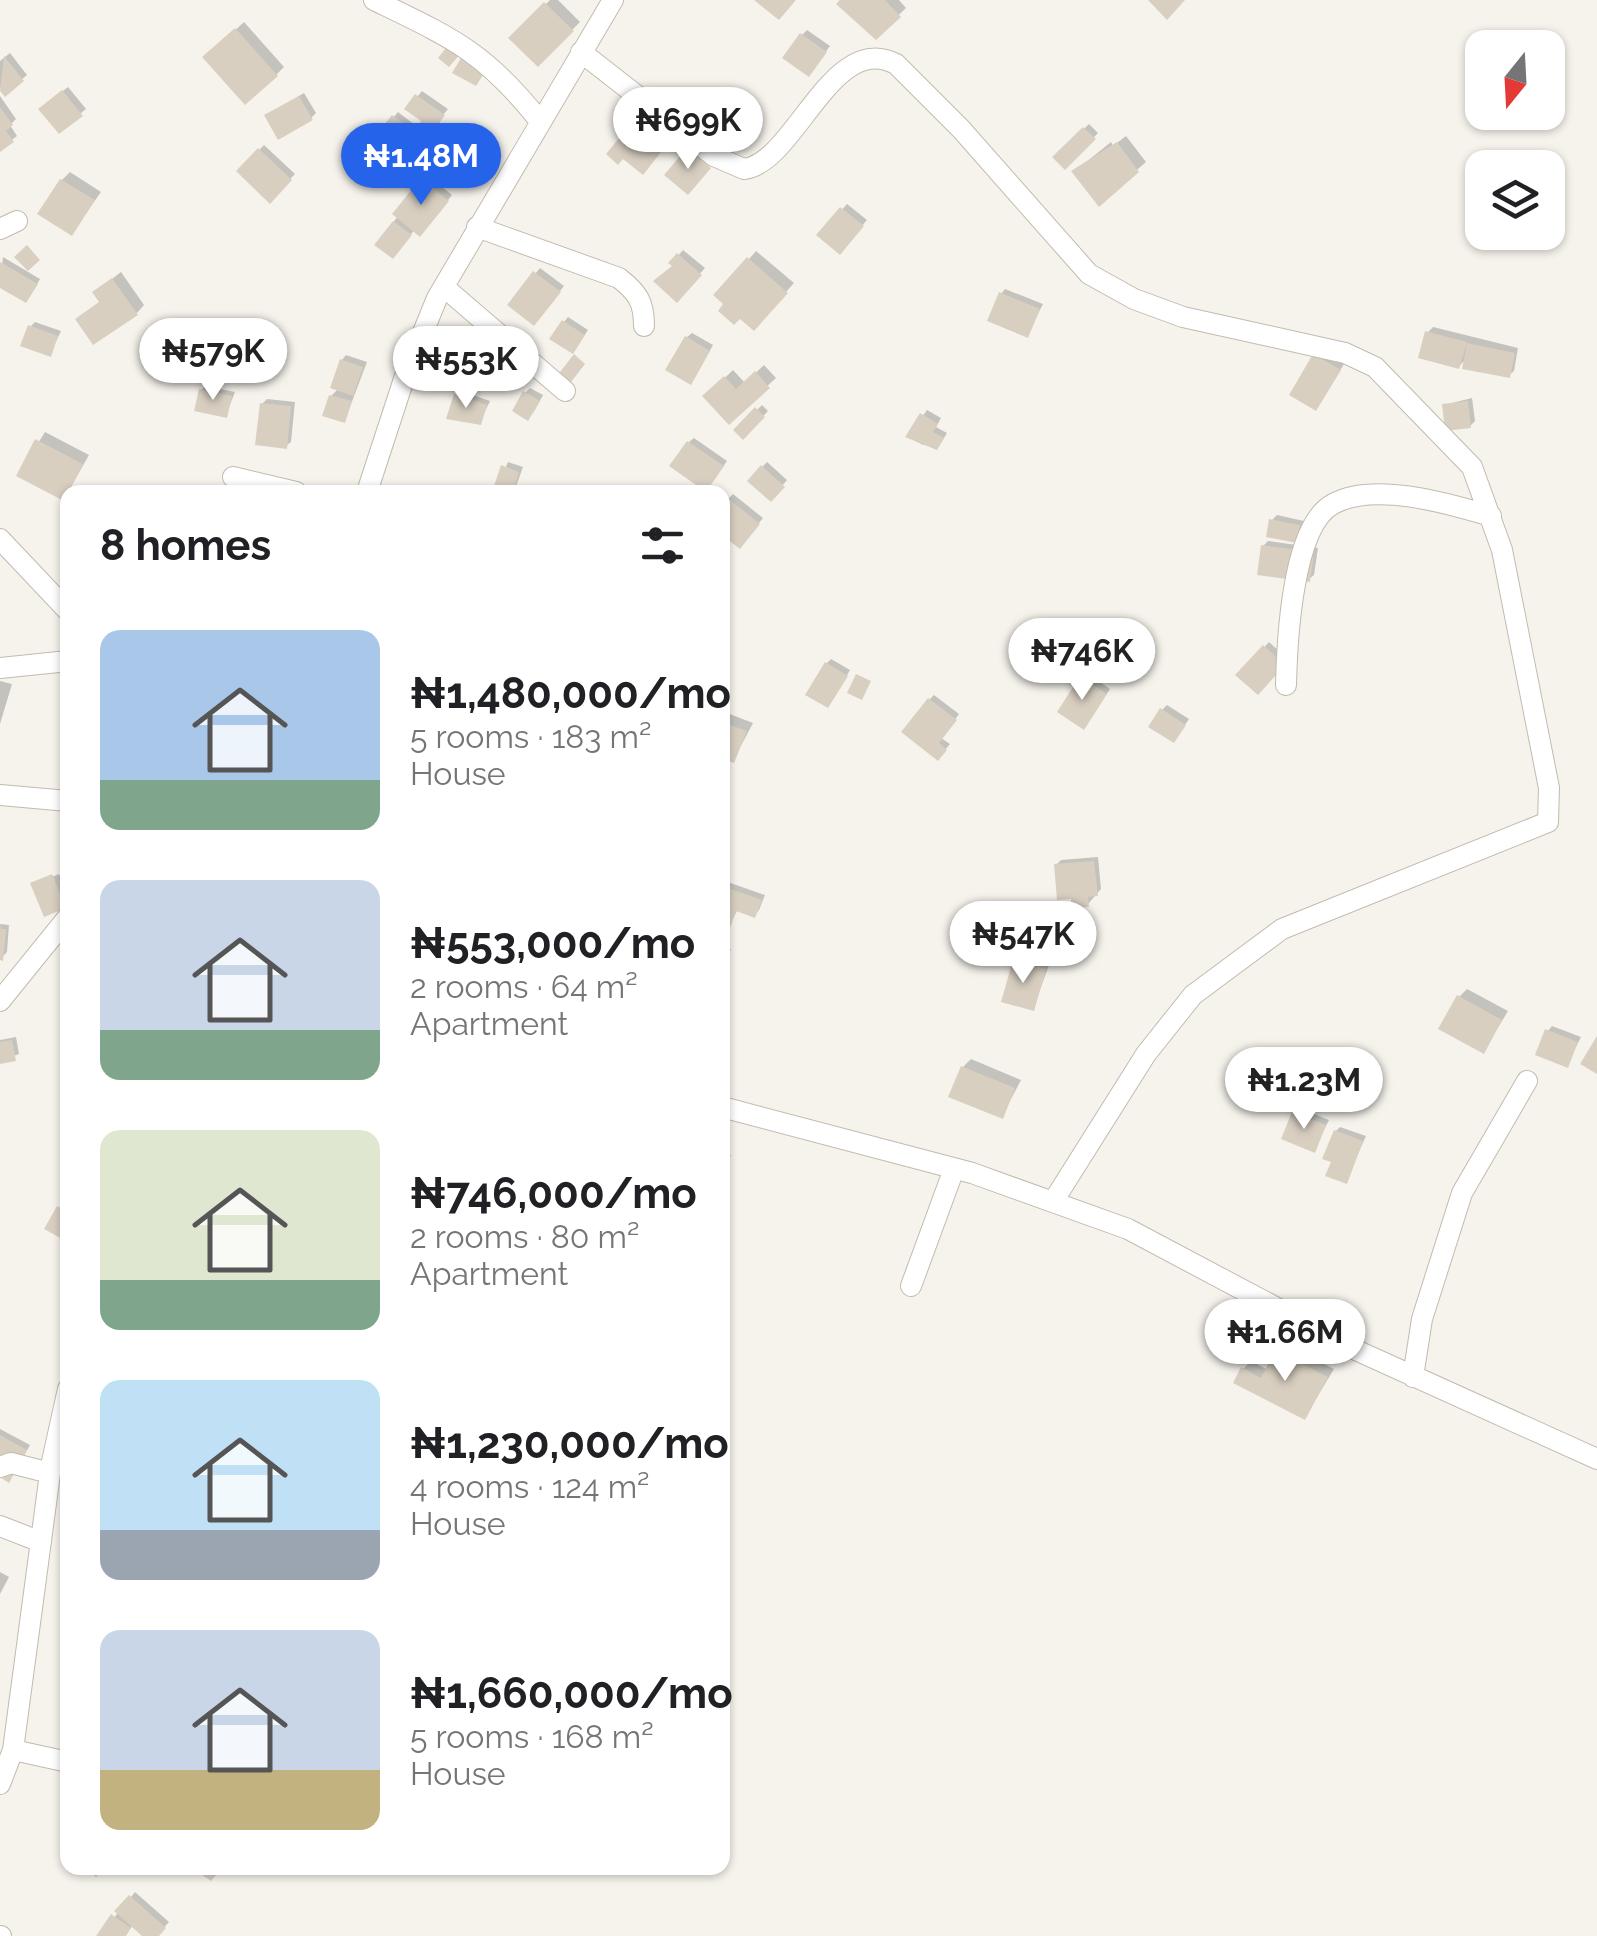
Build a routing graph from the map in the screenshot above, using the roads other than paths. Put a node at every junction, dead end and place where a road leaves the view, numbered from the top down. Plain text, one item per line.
1 (374, 0) edge
2 (613, 0) edge
3 (581, 52) junction
4 (539, 120) junction
5 (478, 228) junction
6 (444, 287) junction
7 (644, 326) dead end
8 (565, 391) dead end
9 (233, 477) dead end
10 (267, 485) edge
11 (369, 485) edge
12 (1491, 516) junction
13 (0, 539) edge
14 (60, 603) edge
15 (60, 662) edge
16 (0, 668) edge
17 (1286, 685) dead end
18 (0, 795) edge
19 (60, 800) edge
20 (60, 927) edge
21 (0, 1001) edge
22 (1527, 1081) dead end
23 (730, 1109) edge
24 (954, 1169) junction
25 (1054, 1200) junction
26 (911, 1286) dead end
27 (1413, 1377) junction
28 (60, 1426) edge
29 (1597, 1460) edge
30 (0, 1467) edge
31 (50, 1473) junction
32 (0, 1526) edge
33 (41, 1542) junction
34 (9, 1714) edge
35 (13, 1750) junction
36 (60, 1760) edge
37 (0, 1784) edge

1 - 4 street
2 - 3 street
3 - 4 street
3 - 12 street
4 - 5 street
5 - 6 street
5 - 7 street
6 - 8 street
6 - 11 street
9 - 10 street
12 - 17 street
12 - 25 street
13 - 14 street
15 - 16 street
18 - 19 street
20 - 21 street
22 - 27 street
23 - 24 street
24 - 25 street
24 - 26 street
25 - 27 street
27 - 29 street
28 - 31 street
30 - 31 street
31 - 33 street
32 - 33 street
33 - 34 street
34 - 35 street
35 - 36 street
35 - 37 street

